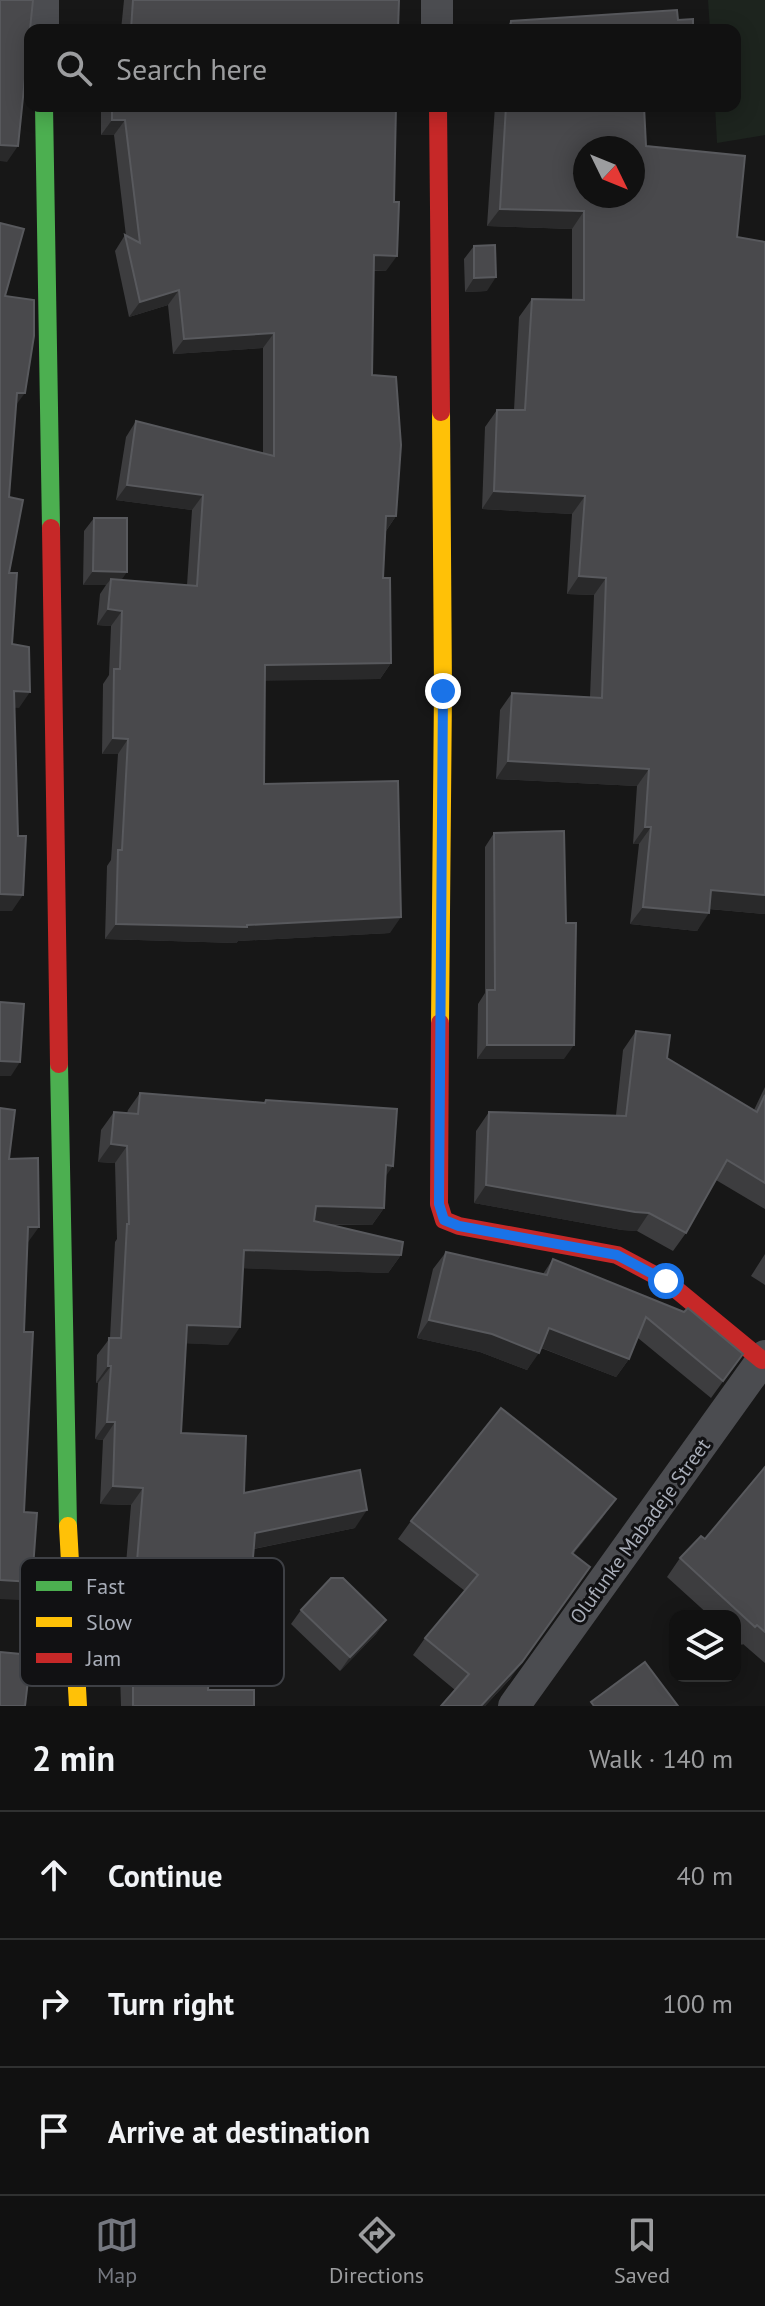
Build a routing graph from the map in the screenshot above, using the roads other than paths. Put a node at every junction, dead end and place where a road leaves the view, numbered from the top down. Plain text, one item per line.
1 (43, 0) edge
2 (437, 0) edge
3 (43, 24) edge
4 (437, 24) edge
5 (44, 112) edge
6 (438, 112) edge
7 (764, 1358) edge
8 (69, 1558) edge
9 (77, 1686) edge
10 (78, 1706) edge
11 (514, 1706) edge

1 - 3 street
2 - 4 street
5 - 8 street
6 - 7 street
7 - 11 street, Olufunke Mabadeje Street
9 - 10 street

